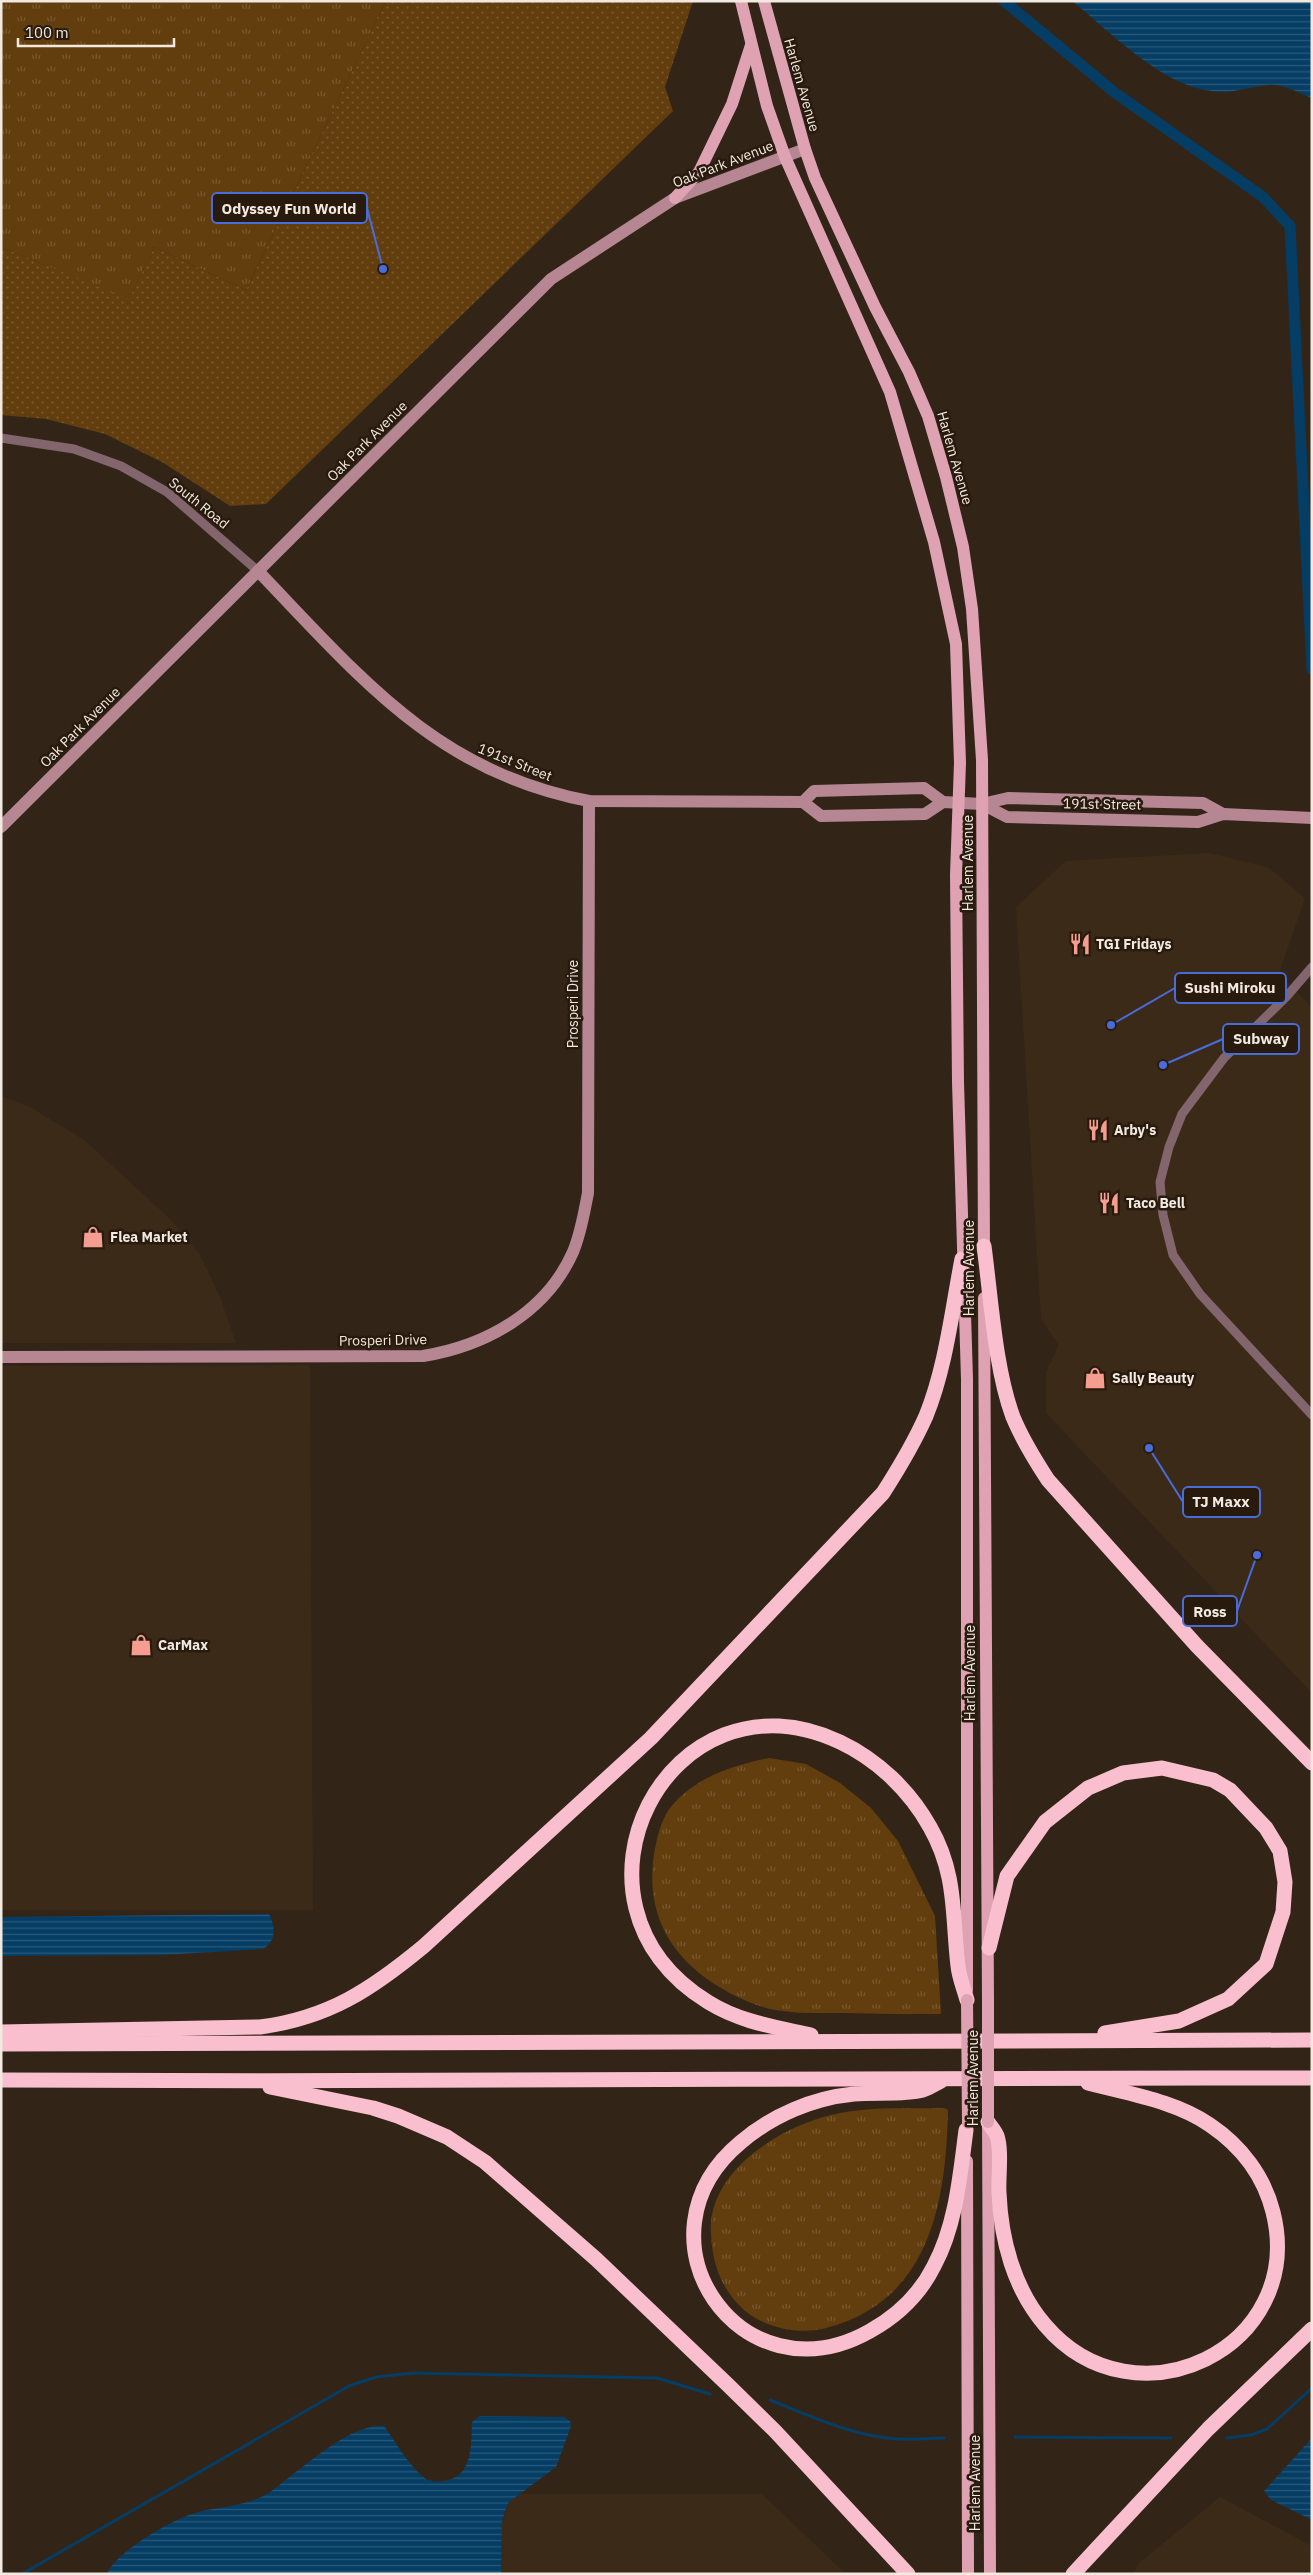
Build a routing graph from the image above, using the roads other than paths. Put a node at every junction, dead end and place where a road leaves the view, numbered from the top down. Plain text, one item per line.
1 (741, 1) edge
2 (764, 1) edge
3 (751, 45) junction
4 (805, 149) junction
5 (785, 157) junction
6 (675, 198) junction
7 (1, 438) edge
8 (258, 571) junction
9 (589, 801) junction
10 (803, 802) junction
11 (943, 802) junction
12 (959, 803) junction
13 (982, 804) junction
14 (1223, 814) junction
15 (1312, 818) edge
16 (1, 828) edge
17 (1312, 967) edge
18 (984, 1246) junction
19 (962, 1259) junction
20 (1, 1357) edge
21 (1312, 1415) edge
22 (1312, 1763) edge
23 (989, 1948) junction
24 (967, 2000) junction
25 (1, 2032) edge
26 (1312, 2040) edge
27 (844, 2041) junction
28 (1063, 2041) junction
29 (1, 2044) edge
30 (1067, 2077) junction
31 (1312, 2078) edge
32 (1, 2080) edge
33 (943, 2080) junction
34 (244, 2082) junction
35 (988, 2122) junction
36 (967, 2126) junction
37 (1312, 2329) edge
38 (908, 2574) edge
39 (968, 2574) edge
40 (990, 2574) edge
41 (1073, 2574) edge

1 - 3 main road, Harlem Avenue
2 - 4 main road, Harlem Avenue
3 - 5 main road, Harlem Avenue
3 - 6 main road
4 - 5 street, Oak Park Avenue
4 - 13 main road, Harlem Avenue
5 - 6 street, Oak Park Avenue
5 - 12 main road, Harlem Avenue
6 - 8 street, Oak Park Avenue
7 - 8 street, South Road
8 - 9 street, 191st Street
8 - 16 street, Oak Park Avenue
9 - 10 street, 191st Street
9 - 20 street, Prosperi Drive
10 - 11 street
10 - 11 street, 191st Street
11 - 12 street, 191st Street
12 - 13 street, 191st Street
12 - 19 main road, Harlem Avenue
13 - 14 street, 191st Street
13 - 14 street, 191st Street
13 - 18 main road, Harlem Avenue
14 - 15 street, 191st Street
17 - 21 street
18 - 22 highway
18 - 23 main road, Harlem Avenue
19 - 24 main road, Harlem Avenue
19 - 25 highway
23 - 28 highway
23 - 35 main road, Harlem Avenue, bridge
24 - 27 highway
24 - 36 main road, Harlem Avenue, bridge
26 - 28 highway
27 - 28 highway
27 - 29 highway
30 - 31 highway
30 - 33 highway
30 - 35 highway
32 - 34 highway
33 - 34 highway
33 - 36 highway
34 - 38 highway
35 - 40 main road, Harlem Avenue
36 - 39 main road, Harlem Avenue
37 - 41 highway

